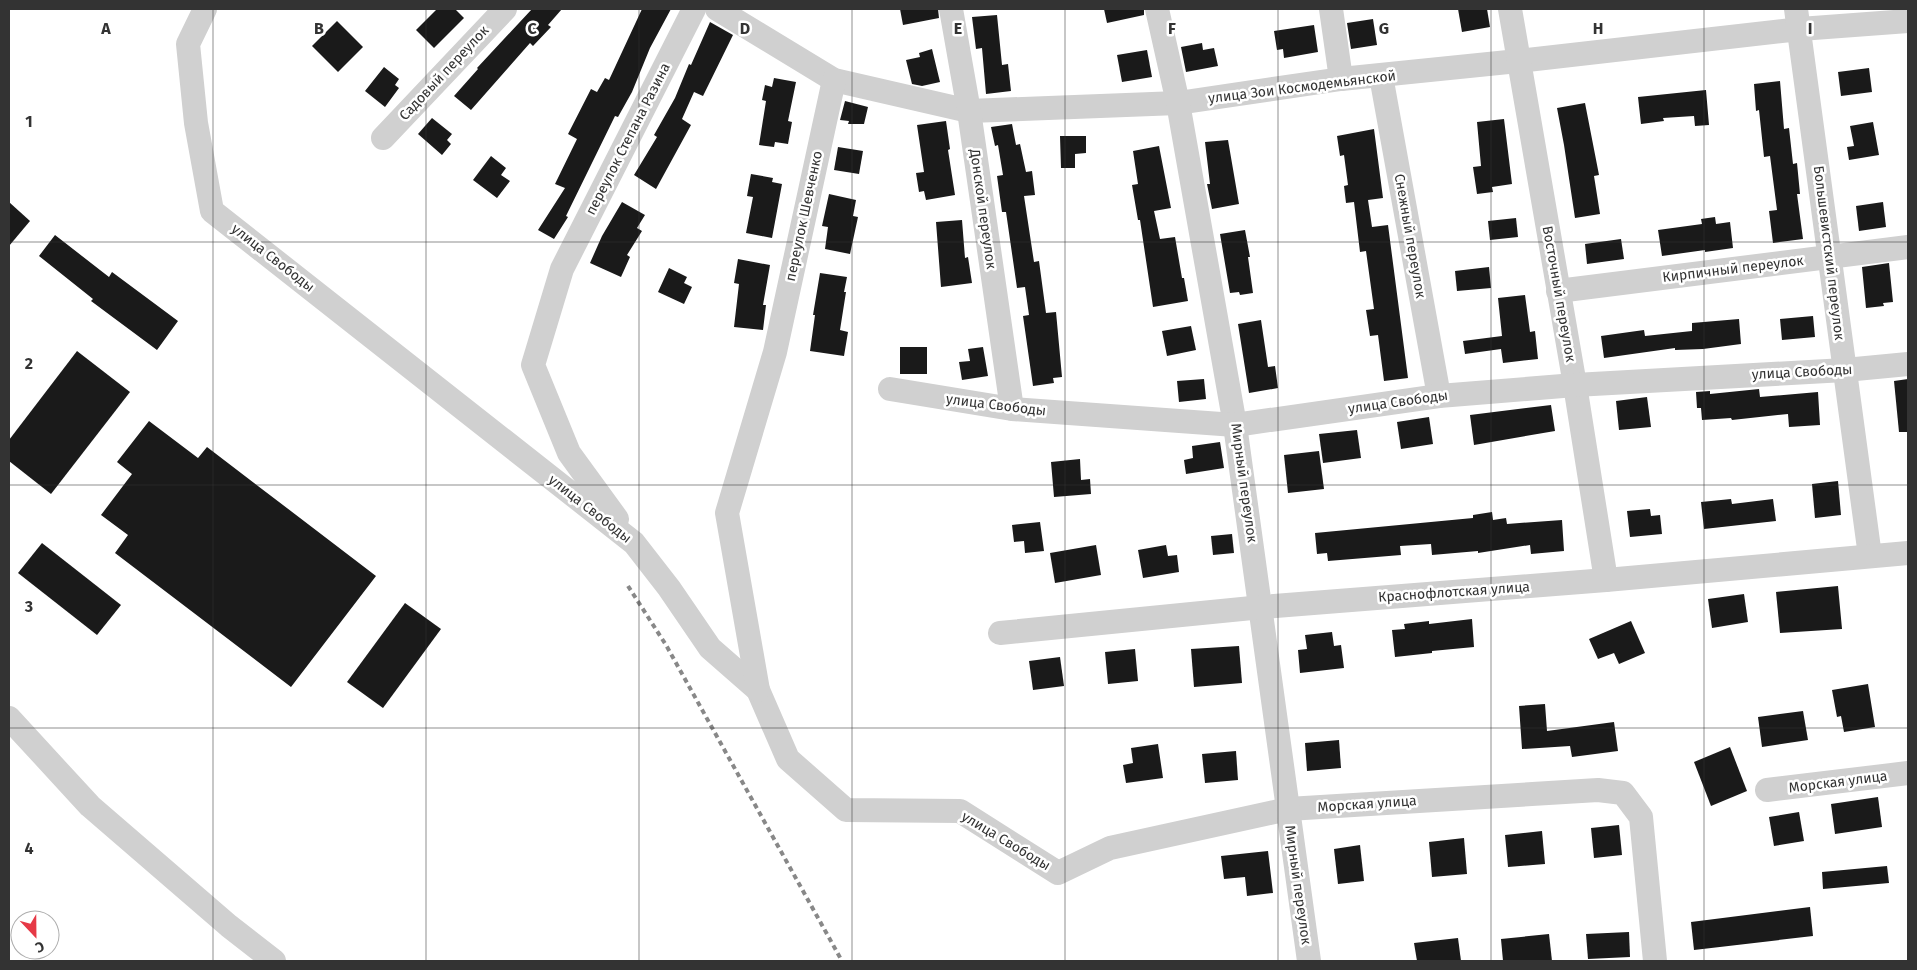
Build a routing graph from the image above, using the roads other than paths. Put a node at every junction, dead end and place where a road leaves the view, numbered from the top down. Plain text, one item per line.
1 (205, 9) edge
2 (505, 9) edge
3 (694, 9) edge
4 (717, 9) edge
5 (951, 9) edge
6 (1157, 9) edge
7 (1331, 9) edge
8 (1510, 9) edge
9 (1798, 19) edge
10 (1908, 21) edge
11 (1518, 61) junction
12 (1381, 76) junction
13 (834, 80) junction
14 (1342, 80) junction
15 (1178, 103) junction
16 (969, 111) junction
17 (383, 138) dead end
18 (1908, 247) edge
19 (1829, 256) junction
20 (1558, 292) junction
21 (1908, 364) edge
22 (1845, 370) junction
23 (1575, 385) junction
24 (890, 389) dead end
25 (1439, 396) junction
26 (1012, 409) junction
27 (1235, 425) junction
28 (634, 543) junction
29 (1908, 553) edge
30 (1870, 556) junction
31 (1606, 580) junction
32 (1262, 607) junction
33 (1000, 633) dead end
34 (758, 690) junction
35 (9, 718) edge
36 (1908, 773) edge
37 (1767, 790) dead end
38 (1288, 809) junction
39 (1110, 848) joint
40 (274, 961) edge
41 (1309, 961) edge
42 (1655, 961) edge

1 - 28 street, улица Свободы
2 - 17 street, Садовый переулок
3 - 28 street, переулок Степана Разина
4 - 13 street, улица Зои Космодемьянской
5 - 16 street, Донской переулок
6 - 15 street, Мирный переулок
7 - 14 street
8 - 11 street, Восточный переулок
9 - 10 street, улица Зои Космодемьянской
9 - 11 street, улица Зои Космодемьянской
9 - 19 street, Большевистский переулок
11 - 12 street, улица Зои Космодемьянской
11 - 20 street, Восточный переулок
12 - 14 street, улица Зои Космодемьянской
12 - 25 street, Снежный переулок
13 - 16 street, улица Зои Космодемьянской
13 - 34 street, переулок Шевченко
14 - 15 street, улица Зои Космодемьянской
15 - 16 street, улица Зои Космодемьянской
15 - 27 street, Мирный переулок
16 - 26 street, Донской переулок
18 - 19 street, Кирпичный переулок
19 - 20 street, Кирпичный переулок
19 - 22 street, Большевистский переулок
20 - 23 street, Восточный переулок
21 - 22 street, улица Свободы
22 - 23 street, улица Свободы
22 - 30 street, Большевистский переулок
23 - 25 street, улица Свободы
23 - 31 street, Восточный переулок
24 - 26 street, улица Свободы
25 - 27 street, улица Свободы
26 - 27 street, улица Свободы
27 - 32 street, Мирный переулок
28 - 34 street, улица Свободы
29 - 30 street, Краснофлотская улица
30 - 31 street, Краснофлотская улица
31 - 32 street, Краснофлотская улица
32 - 33 street, Краснофлотская улица
32 - 38 street, Мирный переулок
34 - 39 street, улица Свободы
35 - 40 street
36 - 37 street, Морская улица
38 - 39 street, Морская улица
38 - 41 street, Мирный переулок
38 - 42 street, Морская улица

